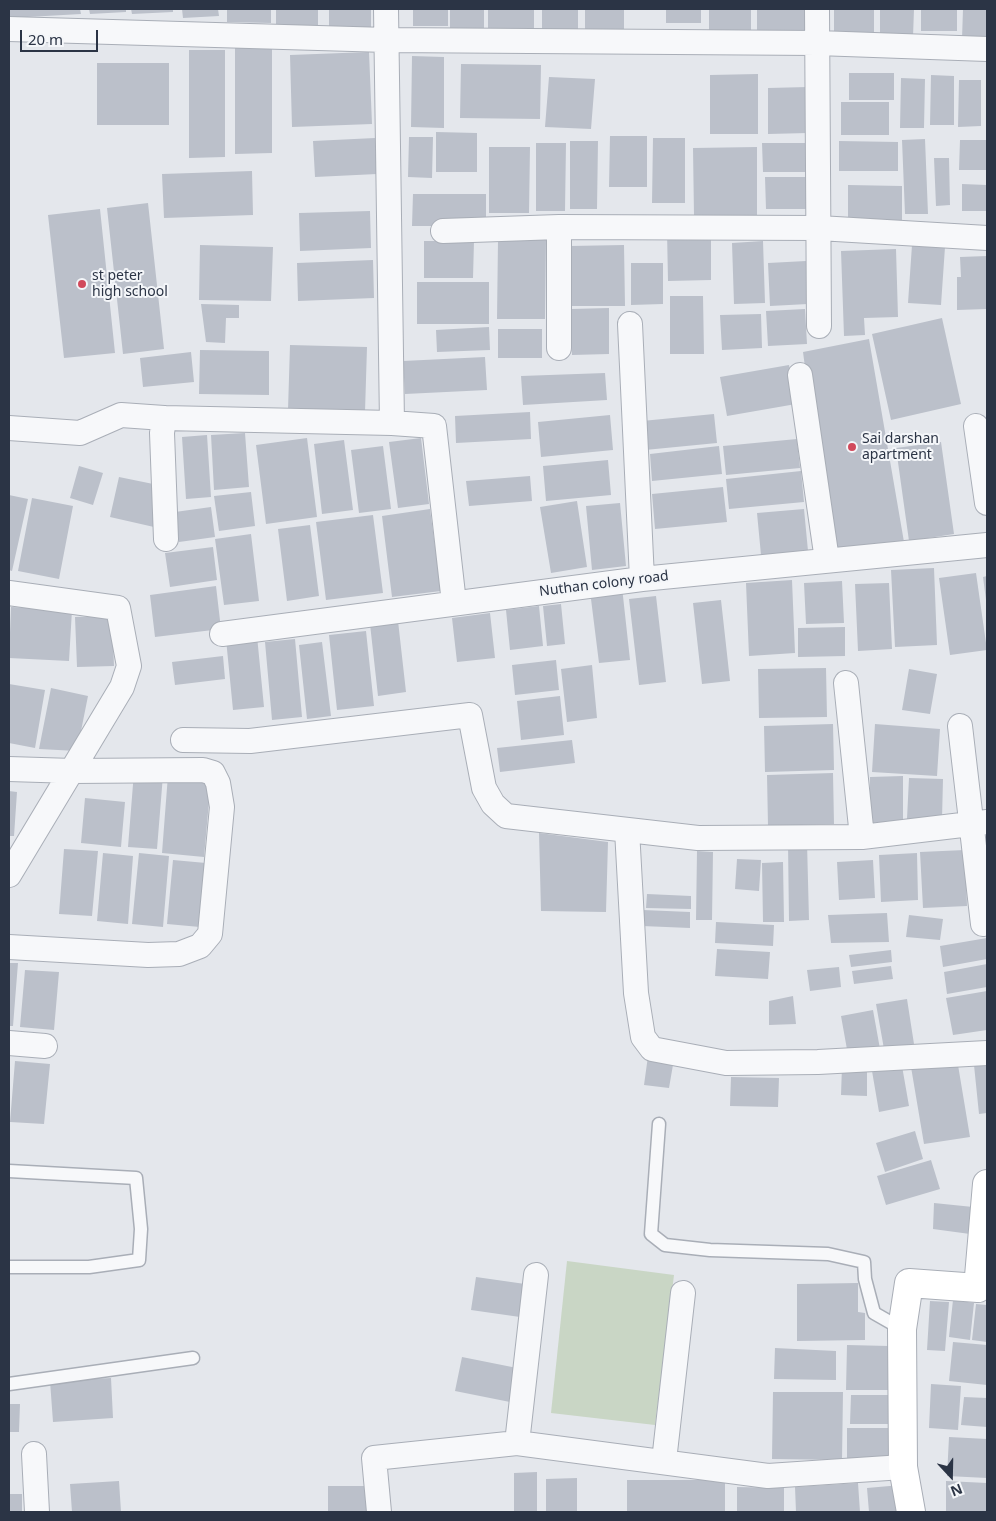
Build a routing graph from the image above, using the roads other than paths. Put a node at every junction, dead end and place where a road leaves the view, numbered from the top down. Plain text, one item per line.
1 (386, 9) edge
2 (817, 9) edge
3 (9, 29) edge
4 (387, 40) junction
5 (817, 43) junction
6 (987, 49) edge
7 (559, 227) junction
8 (819, 228) junction
9 (443, 231) dead end
10 (987, 238) edge
11 (630, 324) dead end
12 (819, 326) dead end
13 (559, 348) dead end
14 (800, 375) dead end
15 (164, 418) junction
16 (392, 423) junction
17 (976, 426) dead end
18 (9, 428) edge
19 (987, 502) edge
20 (166, 539) dead end
21 (987, 545) edge
22 (827, 560) junction
23 (642, 579) junction
24 (9, 593) edge
25 (454, 603) junction
26 (222, 634) dead end
27 (846, 683) dead end
28 (960, 726) dead end
29 (183, 740) dead end
30 (9, 769) edge
31 (73, 771) junction
32 (980, 823) edge
33 (627, 830) junction
34 (862, 837) junction
35 (9, 875) edge
36 (983, 924) dead end
37 (9, 947) edge
38 (9, 1043) edge
39 (45, 1046) dead end
40 (987, 1053) edge
41 (659, 1124) dead end
42 (9, 1171) edge
43 (987, 1184) edge
44 (9, 1267) edge
45 (536, 1275) dead end
46 (683, 1293) dead end
47 (902, 1329) junction
48 (193, 1358) dead end
49 (9, 1384) edge
50 (517, 1444) junction
51 (34, 1454) dead end
52 (664, 1461) junction
53 (903, 1467) junction
54 (37, 1512) edge
55 (379, 1512) edge
56 (911, 1512) edge

1 - 4 street
2 - 5 street
3 - 4 street
4 - 5 street
4 - 16 street
5 - 6 street
5 - 8 street
7 - 8 street
7 - 9 street
7 - 13 street
8 - 10 street
8 - 12 street
11 - 23 street
14 - 22 street
15 - 16 street
15 - 18 street
15 - 20 street
16 - 25 street
17 - 19 street
21 - 22 street, Nuthan colony road
22 - 23 street, Nuthan colony road
23 - 25 street, Nuthan colony road
24 - 31 street
25 - 26 street, Nuthan colony road
27 - 34 street
28 - 32 street
29 - 33 street
30 - 31 street
31 - 35 street
31 - 37 street
32 - 34 street
32 - 36 street
33 - 34 street
33 - 40 street
38 - 39 street
41 - 47 lane
42 - 44 lane
43 - 47 street
45 - 50 street
46 - 52 street
47 - 53 street
48 - 49 lane
50 - 52 street
50 - 55 street
51 - 54 street
52 - 53 street
53 - 56 street

